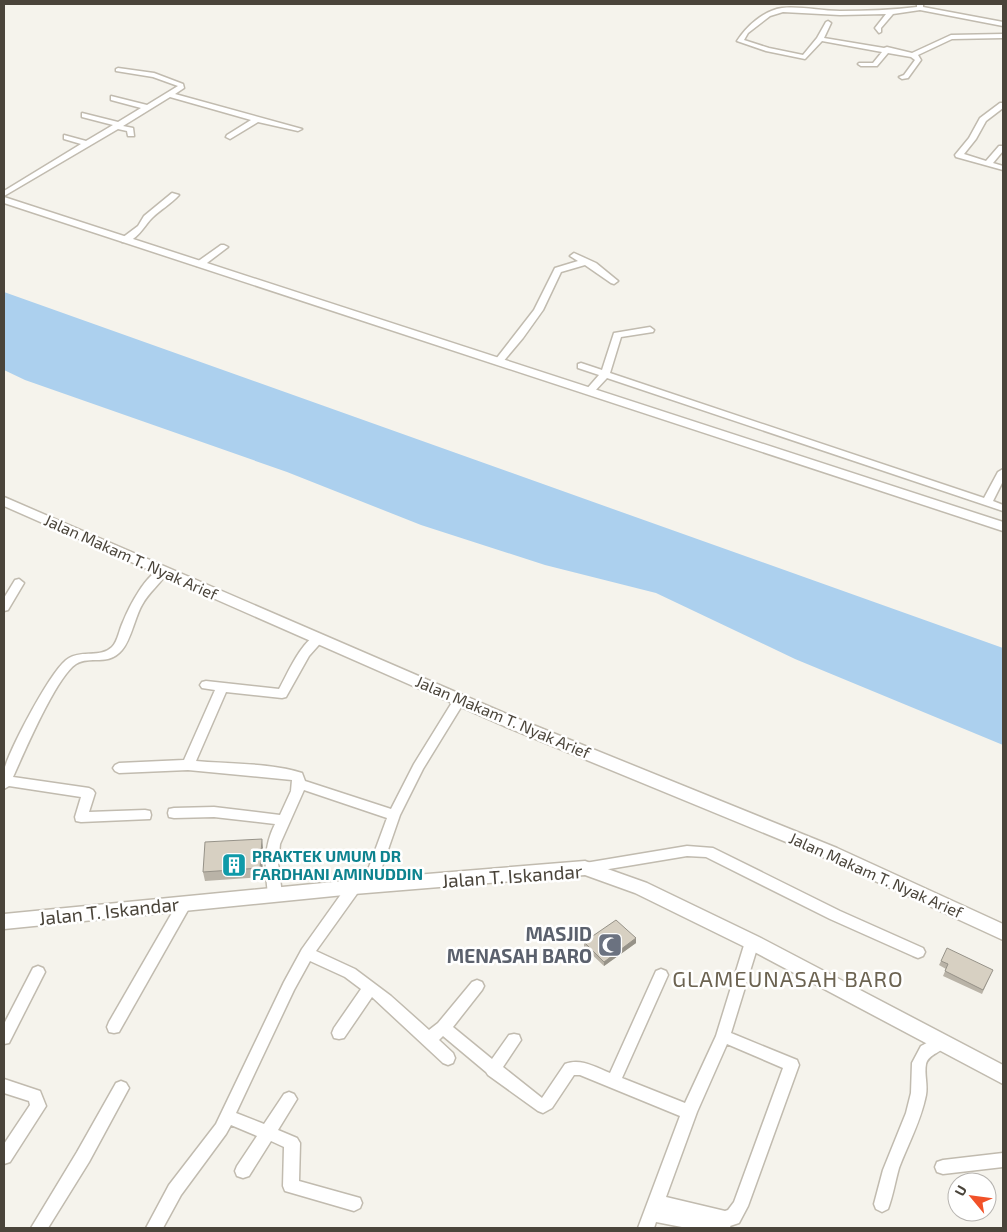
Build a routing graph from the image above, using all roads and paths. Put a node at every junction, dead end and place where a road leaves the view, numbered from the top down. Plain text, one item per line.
1 (920, 6) edge
2 (891, 12) junction
3 (828, 23) dead end
4 (1003, 24) edge
5 (879, 31) dead end
6 (1003, 36) edge
7 (820, 39) junction
8 (887, 50) junction
9 (914, 55) junction
10 (861, 64) dead end
11 (118, 70) dead end
12 (902, 77) dead end
13 (170, 95) junction
14 (114, 98) dead end
15 (1003, 105) edge
16 (148, 108) junction
17 (85, 115) dead end
18 (257, 120) junction
19 (118, 126) junction
20 (298, 129) dead end
21 (131, 134) dead end
22 (67, 137) dead end
23 (230, 137) dead end
24 (87, 144) junction
25 (1002, 148) edge
26 (987, 164) junction
27 (1003, 168) edge
28 (4, 194) edge
29 (8, 195) edge
30 (175, 195) dead end
31 (127, 238) junction
32 (221, 250) dead end
33 (574, 256) dead end
34 (205, 260) junction
35 (585, 262) junction
36 (614, 281) dead end
37 (650, 330) dead end
38 (499, 361) junction
39 (581, 366) dead end
40 (604, 375) junction
41 (592, 389) junction
42 (1003, 472) edge
43 (921, 481) junction
44 (913, 494) junction
45 (4, 501) edge
46 (987, 503) junction
47 (1003, 508) edge
48 (1003, 527) edge
49 (163, 572) junction
50 (19, 583) dead end
51 (4, 606) edge
52 (319, 638) junction
53 (206, 685) dead end
54 (222, 687) junction
55 (460, 699) junction
56 (188, 765) junction
57 (118, 768) dead end
58 (4, 782) edge
59 (300, 784) junction
60 (174, 813) dead end
61 (145, 815) dead end
62 (394, 815) junction
63 (282, 820) junction
64 (586, 868) junction
65 (361, 886) junction
66 (275, 894) junction
67 (185, 903) junction
68 (4, 922) edge
69 (1003, 932) edge
70 (752, 942) junction
71 (918, 952) dead end
72 (307, 953) junction
73 (38, 972) dead end
74 (661, 975) dead end
75 (477, 986) dead end
76 (370, 988) junction
77 (114, 1027) dead end
78 (442, 1028) junction
79 (338, 1033) dead end
80 (723, 1036) junction
81 (4, 1038) edge
82 (428, 1039) junction
83 (514, 1040) dead end
84 (940, 1043) junction
85 (448, 1058) dead end
86 (493, 1070) junction
87 (1003, 1075) edge
88 (614, 1080) junction
89 (4, 1086) edge
90 (121, 1088) dead end
91 (289, 1099) dead end
92 (689, 1112) junction
93 (227, 1116) junction
94 (268, 1132) junction
95 (4, 1157) edge
96 (1003, 1160) edge
97 (943, 1167) dead end
98 (243, 1171) dead end
99 (354, 1203) dead end
100 (882, 1204) dead end
101 (651, 1214) edge
102 (39, 1228) edge
103 (154, 1228) edge
104 (723, 1228) edge

1 - 2 street
1 - 4 street
2 - 5 street
2 - 7 street
3 - 7 street
6 - 9 street
7 - 8 street
8 - 9 street
8 - 10 street
9 - 12 street
11 - 13 street
13 - 16 street
13 - 18 street
14 - 16 street
15 - 26 street
16 - 19 street
17 - 19 street
18 - 20 street
18 - 23 street
19 - 21 street
19 - 24 street
22 - 24 street
24 - 29 street
25 - 26 street
26 - 27 street
28 - 29 street
29 - 31 street
30 - 31 street
31 - 34 street
32 - 34 street
33 - 35 street
34 - 38 street
35 - 36 street
35 - 38 street
37 - 40 street
38 - 41 street
39 - 40 street
40 - 41 street
40 - 43 street
41 - 44 street
42 - 46 street
43 - 44 street
43 - 46 street
44 - 48 street
45 - 49 street, Jalan Makam T. Nyak Arief
46 - 47 street
49 - 52 street, Jalan Makam T. Nyak Arief
49 - 58 street
50 - 51 street
52 - 54 street
52 - 55 street, Jalan Makam T. Nyak Arief
53 - 54 street
54 - 56 street
55 - 62 street
55 - 69 street, Jalan Makam T. Nyak Arief
56 - 57 street
56 - 59 street
58 - 61 street
59 - 62 street
59 - 63 street
60 - 63 street
62 - 65 street
63 - 66 street
64 - 65 street, Jalan T. Iskandar
64 - 70 street, Jalan T. Iskandar
64 - 71 street
65 - 66 street, Jalan T. Iskandar
65 - 72 street
66 - 67 street, Jalan T. Iskandar
67 - 68 street, Jalan T. Iskandar
67 - 77 street
70 - 80 street
70 - 84 street, Jalan T. Iskandar
72 - 76 street
72 - 93 street
73 - 81 street
74 - 88 street
75 - 78 street
76 - 79 street
76 - 82 street
78 - 82 street
78 - 86 street
80 - 92 street
80 - 101 street
82 - 85 street
83 - 86 street
84 - 87 street, Jalan T. Iskandar
84 - 100 street
86 - 88 street
88 - 92 street
89 - 95 street
90 - 102 street
91 - 94 street
92 - 101 street
93 - 94 street
93 - 103 street
94 - 98 street
94 - 99 street
96 - 97 street
101 - 104 street

